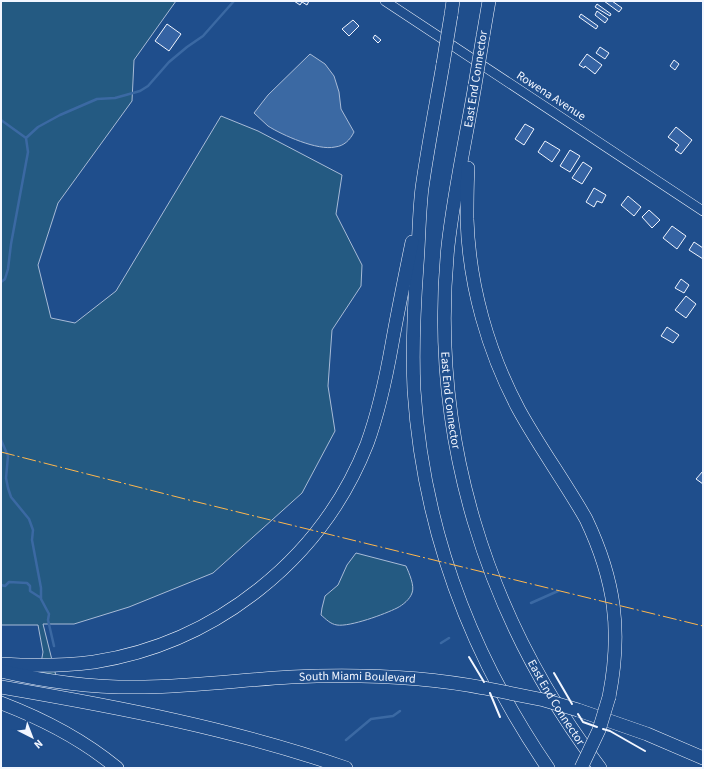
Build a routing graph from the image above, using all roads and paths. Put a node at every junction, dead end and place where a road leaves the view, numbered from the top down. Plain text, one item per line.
1 (385, 1) edge
2 (453, 1) edge
3 (489, 1) edge
4 (468, 125) junction
5 (422, 189) junction
6 (703, 211) edge
7 (1, 664) edge
8 (1, 671) edge
9 (1, 687) edge
10 (1, 703) edge
11 (703, 758) edge
12 (117, 768) edge
13 (346, 768) edge
14 (548, 768) edge
15 (581, 768) edge
16 (600, 768) edge

1 - 6 street, Rowena Avenue
2 - 5 highway, bridge
3 - 4 highway, East End Connector, bridge
4 - 15 highway, bridge
4 - 16 highway, East End Connector
5 - 7 highway
5 - 14 highway
8 - 11 highway, South Miami Boulevard, bridge
9 - 13 highway
10 - 12 highway

